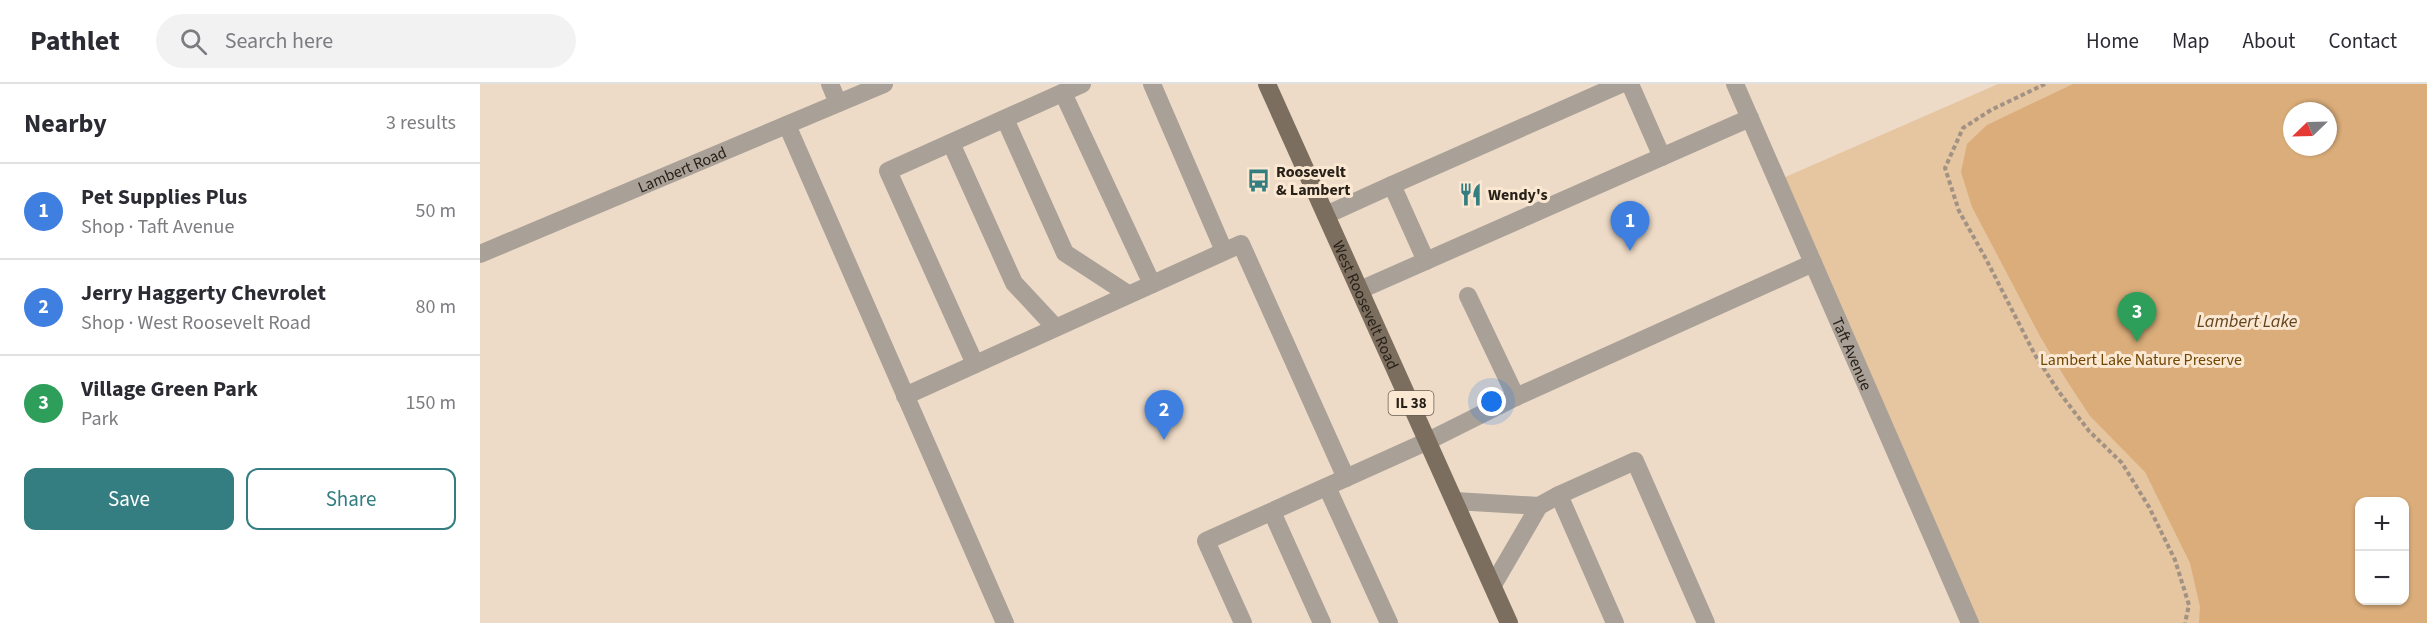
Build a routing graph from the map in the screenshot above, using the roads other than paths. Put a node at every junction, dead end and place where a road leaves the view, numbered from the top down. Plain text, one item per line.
1 (830, 84) edge
2 (884, 84) edge
3 (1082, 84) edge
4 (1152, 84) edge
5 (1267, 84) edge
6 (1621, 84) edge
7 (1630, 84) edge
8 (1735, 84) edge
9 (1063, 93) junction
10 (838, 104) junction
11 (1750, 118) junction
12 (1005, 119) junction
13 (787, 125) junction
14 (951, 143) junction
15 (1662, 157) junction
16 (1392, 185) junction
17 (1326, 215) junction
18 (1224, 251) junction
19 (480, 254) edge
20 (1426, 261) junction
21 (1813, 263) junction
22 (1152, 284) junction
23 (1360, 290) junction
24 (1128, 294) junction
25 (1468, 296) dead end
26 (1055, 327) junction
27 (975, 364) junction
28 (904, 396) junction
29 (1516, 398) junction
30 (1428, 441) junction
31 (1346, 478) junction
32 (1327, 487) junction
33 (1559, 495) junction
34 (1455, 501) junction
35 (1539, 506) junction
36 (1272, 512) junction
37 (1493, 585) junction
38 (1005, 623) edge
39 (1243, 623) edge
40 (1322, 623) edge
41 (1389, 623) edge
42 (1509, 623) edge
43 (1616, 623) edge
44 (1706, 623) edge
45 (1970, 623) edge

1 - 10 street
2 - 10 street, Lambert Road
3 - 9 street
4 - 18 street
5 - 17 main road, West Roosevelt Road / IL 38
6 - 16 street
7 - 15 street
8 - 11 street, Taft Avenue
9 - 12 street
9 - 22 street
10 - 13 street, Lambert Road
11 - 15 street
11 - 21 street, Taft Avenue
12 - 14 street
12 - 24 street
13 - 19 street, Lambert Road
13 - 28 street
14 - 26 street
14 - 27 street
15 - 20 street
16 - 17 street
16 - 20 street
17 - 23 main road, West Roosevelt Road / IL 38
18 - 22 street
18 - 31 street
20 - 23 street
21 - 29 street
21 - 45 street, Taft Avenue
22 - 24 street
23 - 30 main road, West Roosevelt Road / IL 38
24 - 26 street
25 - 29 street
26 - 27 street
27 - 28 street
28 - 38 street
29 - 30 street
30 - 31 street
30 - 34 main road, West Roosevelt Road / IL 38
31 - 32 street
32 - 36 street
32 - 41 street
33 - 35 street
33 - 43 street
33 - 44 street
34 - 35 street
34 - 37 main road, West Roosevelt Road / IL 38
35 - 37 street
36 - 39 street
36 - 40 street
37 - 42 main road, West Roosevelt Road / IL 38

